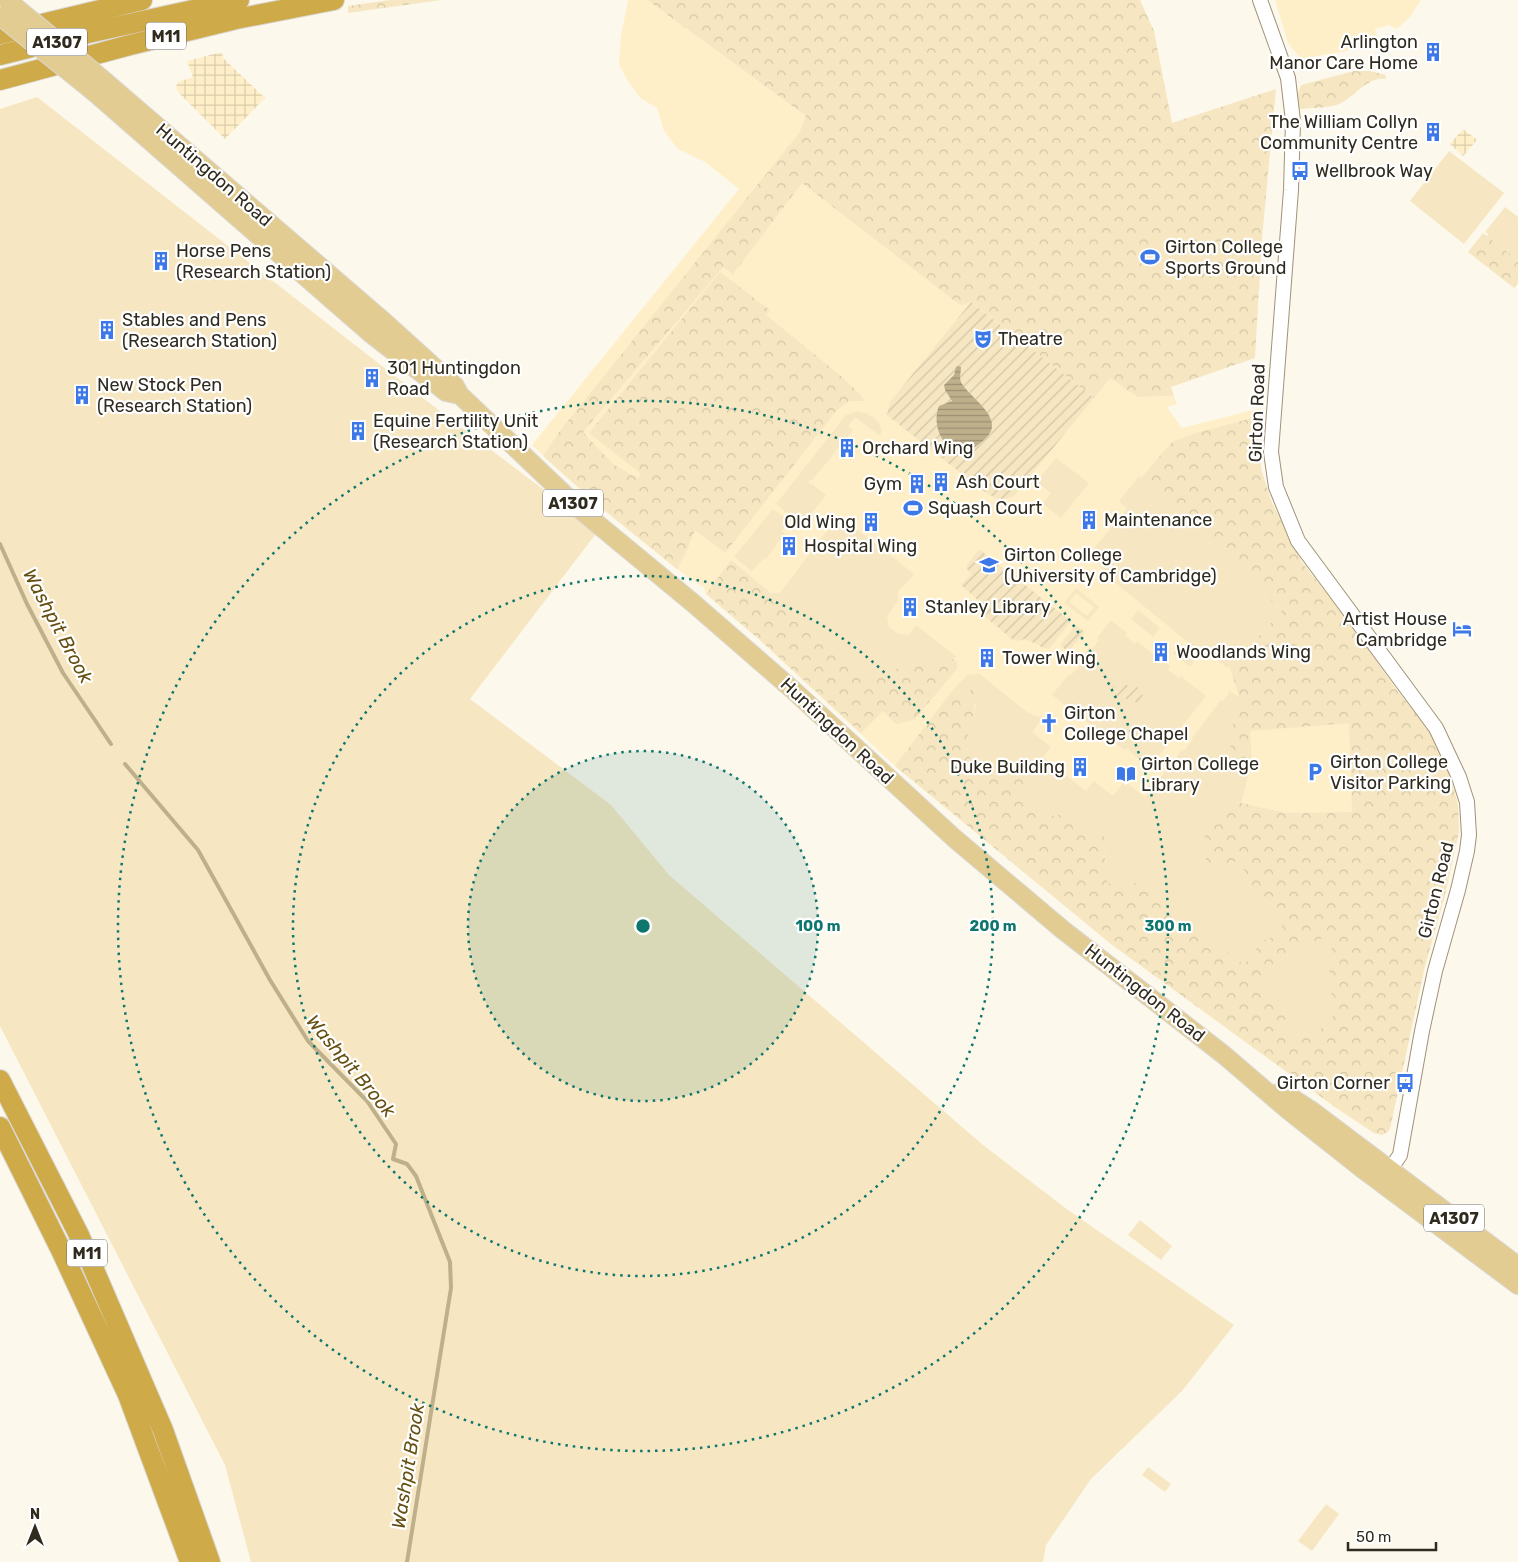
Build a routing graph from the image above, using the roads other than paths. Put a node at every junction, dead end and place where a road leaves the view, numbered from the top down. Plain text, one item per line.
1 (7, 0) edge
2 (142, 0) edge
3 (239, 0) edge
4 (334, 0) edge
5 (1260, 0) edge
6 (0, 16) edge
7 (88, 33) junction
8 (0, 34) edge
9 (0, 55) edge
10 (0, 68) edge
11 (0, 80) edge
12 (100, 88) junction
13 (0, 1080) edge
14 (0, 1127) edge
15 (1386, 1176) junction
16 (1518, 1266) edge
17 (1518, 1285) edge
18 (190, 1562) edge
19 (210, 1562) edge

1 - 12 main road, Huntingdon Road / A1307, bridge
2 - 8 highway
3 - 7 highway
4 - 11 highway, M11
5 - 15 street, Girton Road
6 - 12 main road, Huntingdon Road / A1307, bridge
7 - 9 highway
7 - 10 highway
12 - 15 main road, Huntingdon Road / A1307
13 - 19 highway, M11
14 - 18 highway, M11
15 - 16 main road, Huntingdon Road / A1307
15 - 17 main road, Huntingdon Road / A1307

